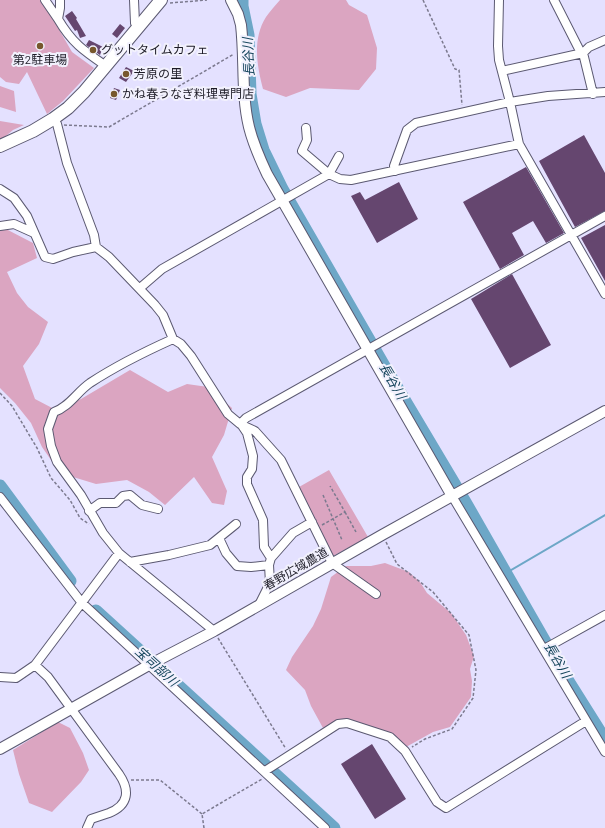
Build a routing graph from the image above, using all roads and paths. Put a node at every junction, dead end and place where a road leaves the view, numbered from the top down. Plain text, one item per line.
1 (45, 0) edge
2 (60, 0) edge
3 (134, 0) edge
4 (207, 0) edge
5 (231, 0) edge
6 (423, 0) edge
7 (499, 0) edge
8 (554, 0) edge
9 (159, 2) edge
10 (58, 19) junction
11 (138, 28) junction
12 (605, 40) edge
13 (243, 49) junction
14 (582, 53) junction
15 (106, 66) junction
16 (502, 71) junction
17 (605, 92) edge
18 (593, 94) junction
19 (510, 102) junction
20 (462, 113) junction
21 (55, 122) junction
22 (306, 128) dead end
23 (519, 144) junction
24 (0, 146) edge
25 (339, 156) dead end
26 (395, 171) junction
27 (329, 174) junction
28 (0, 189) edge
29 (286, 199) junction
30 (605, 216) edge
31 (0, 226) edge
32 (34, 233) junction
33 (572, 235) junction
34 (96, 247) junction
35 (140, 288) junction
36 (605, 294) edge
37 (173, 339) junction
38 (371, 348) junction
39 (0, 393) edge
40 (605, 411) edge
41 (240, 424) junction
42 (330, 486) dead end
43 (323, 495) dead end
44 (452, 496) junction
45 (0, 497) edge
46 (158, 509) dead end
47 (89, 511) junction
48 (345, 512) junction
49 (332, 519) junction
50 (236, 524) dead end
51 (313, 525) junction
52 (102, 531) junction
53 (356, 532) dead end
54 (382, 535) junction
55 (219, 538) junction
56 (342, 540) dead end
57 (119, 553) junction
58 (130, 562) junction
59 (270, 562) junction
60 (332, 563) junction
61 (376, 594) dead end
62 (82, 603) junction
63 (258, 605) junction
64 (605, 615) edge
65 (214, 631) junction
66 (544, 649) junction
67 (154, 663) junction
68 (35, 666) junction
69 (0, 677) edge
70 (71, 709) junction
71 (586, 720) junction
72 (0, 749) edge
73 (406, 751) junction
74 (605, 752) edge
75 (290, 754) junction
76 (267, 773) junction
77 (124, 781) junction
78 (202, 814) junction
79 (87, 828) edge
80 (204, 828) edge
81 (325, 828) edge

1 - 10 street
2 - 10 street
3 - 11 street
4 - 9 path
5 - 13 street
6 - 20 path
7 - 16 street
8 - 14 street
9 - 11 main road
10 - 15 street
11 - 15 main road
12 - 14 street
13 - 21 path
13 - 29 street
14 - 16 street
14 - 18 street
15 - 21 main road
16 - 19 street
17 - 18 street
18 - 19 street
19 - 20 street
19 - 23 street
20 - 26 street
21 - 24 main road
21 - 34 street
22 - 27 street
23 - 26 street
23 - 33 street
25 - 27 street
26 - 27 street
27 - 29 street
28 - 32 street
29 - 35 street
29 - 38 street
30 - 33 street
31 - 32 street
32 - 34 street
33 - 36 street
33 - 38 street
34 - 35 street
35 - 37 street
37 - 41 street
37 - 47 street
38 - 41 street
38 - 44 street
39 - 52 path
40 - 44 street, 春野広域農道
41 - 51 street
41 - 59 street
42 - 48 path
43 - 49 path
44 - 54 street, 春野広域農道
44 - 66 street
45 - 62 street
46 - 47 street
47 - 52 street
48 - 49 path
48 - 53 path
49 - 51 path
49 - 56 path
50 - 55 street
51 - 59 street
51 - 60 street
52 - 57 street
54 - 60 street, 春野広域農道
54 - 73 path
55 - 58 street
55 - 59 street
57 - 58 street
57 - 62 street
58 - 65 street
59 - 63 street
60 - 61 street
60 - 63 street, 春野広域農道
62 - 67 street
62 - 68 street
63 - 65 street, 春野広域農道
64 - 66 street
65 - 67 street, 春野広域農道
65 - 75 path
66 - 71 street
67 - 70 street, 春野広域農道
67 - 76 street
68 - 69 street
68 - 70 street
70 - 72 street, 春野広域農道
70 - 77 street
71 - 73 street
71 - 74 street
73 - 75 street
75 - 76 street
76 - 78 path
76 - 81 street
77 - 78 path
77 - 79 street
78 - 80 path

